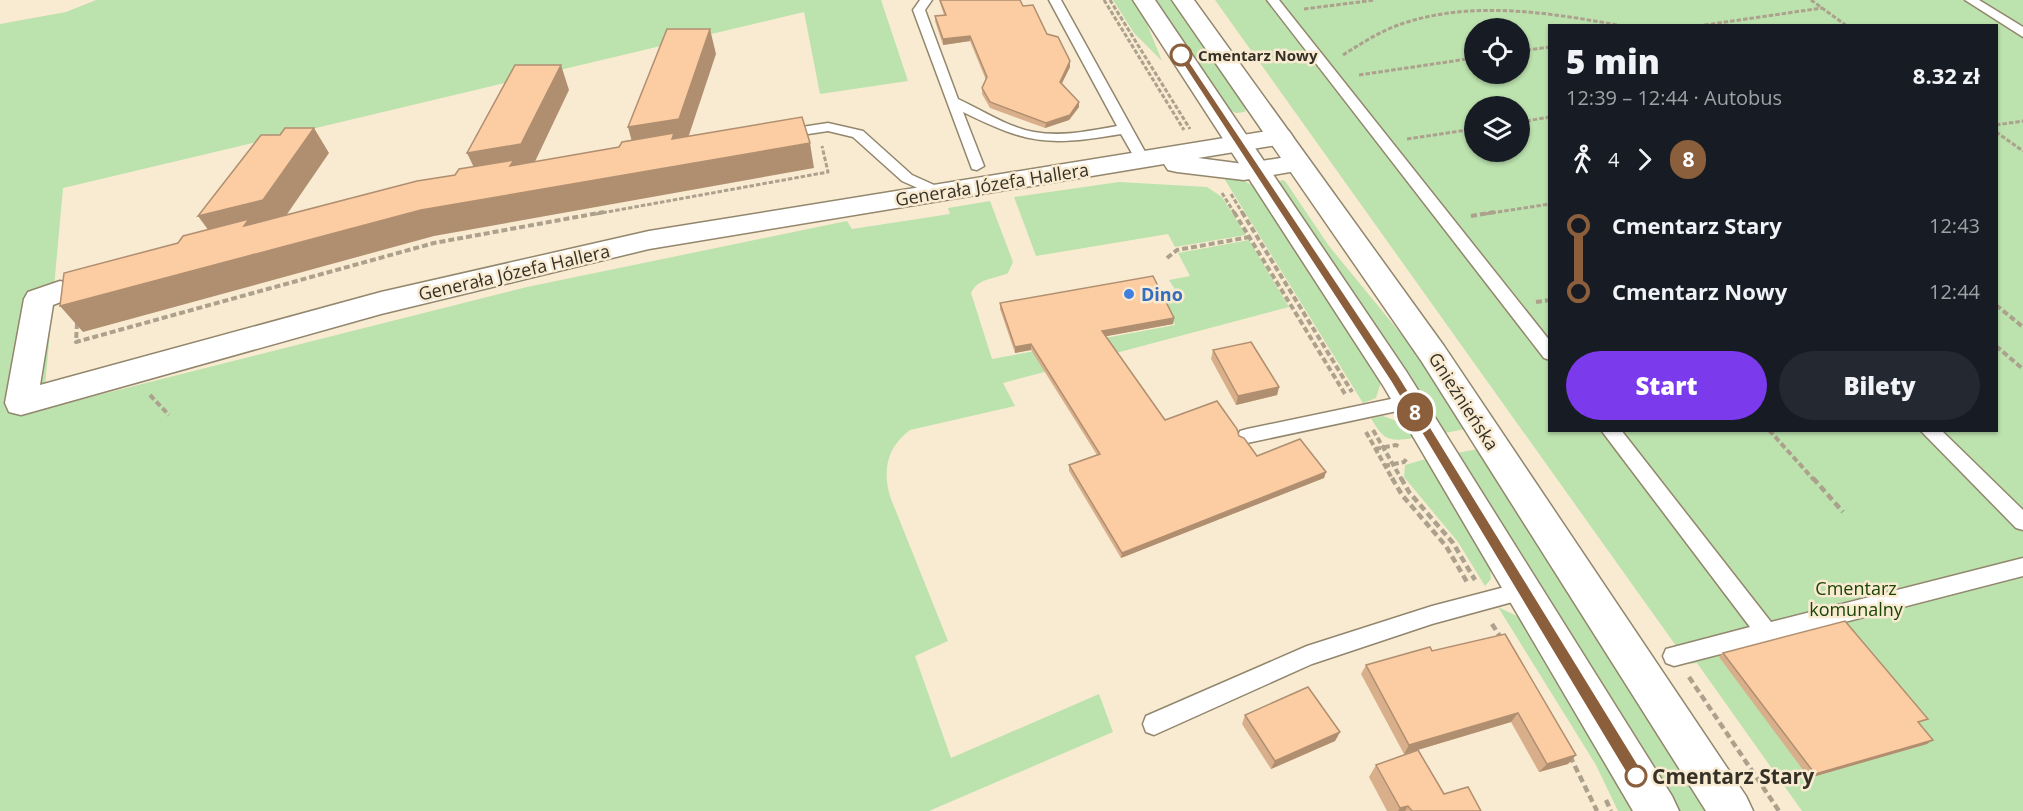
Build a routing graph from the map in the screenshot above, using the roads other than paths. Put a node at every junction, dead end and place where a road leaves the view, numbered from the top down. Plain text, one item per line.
1 (926, 0) edge
2 (1055, 0) edge
3 (1144, 0) edge
4 (1183, 0) edge
5 (1971, 0) edge
6 (1278, 6) edge
7 (2023, 33) edge
8 (952, 101) junction
9 (1125, 129) junction
10 (767, 137) edge
11 (1289, 150) junction
12 (1248, 156) junction
13 (1142, 159) junction
14 (977, 166) dead end
15 (938, 192) junction
16 (70, 289) edge
17 (1548, 351) edge
18 (1410, 402) junction
19 (1612, 432) edge
20 (1931, 432) edge
21 (1247, 436) dead end
22 (2023, 522) edge
23 (2023, 567) edge
24 (1524, 591) junction
25 (1766, 631) junction
26 (1674, 656) dead end
27 (1154, 724) dead end
28 (1658, 811) edge
29 (1731, 811) edge

1 - 8 lane
2 - 9 lane
3 - 12 main road
4 - 11 main road, Gnieźnieńska
5 - 7 lane
6 - 17 lane
8 - 9 lane
8 - 14 lane
9 - 13 lane
10 - 15 lane
11 - 12 main road, Generała Józefa Hallera
11 - 29 main road, Gnieźnieńska
12 - 13 main road, Generała Józefa Hallera
12 - 18 main road
13 - 15 main road, Generała Józefa Hallera
15 - 16 main road, Generała Józefa Hallera
18 - 21 lane
18 - 24 main road
19 - 25 lane
20 - 22 lane
23 - 25 lane
24 - 27 lane
24 - 28 main road
25 - 26 lane

